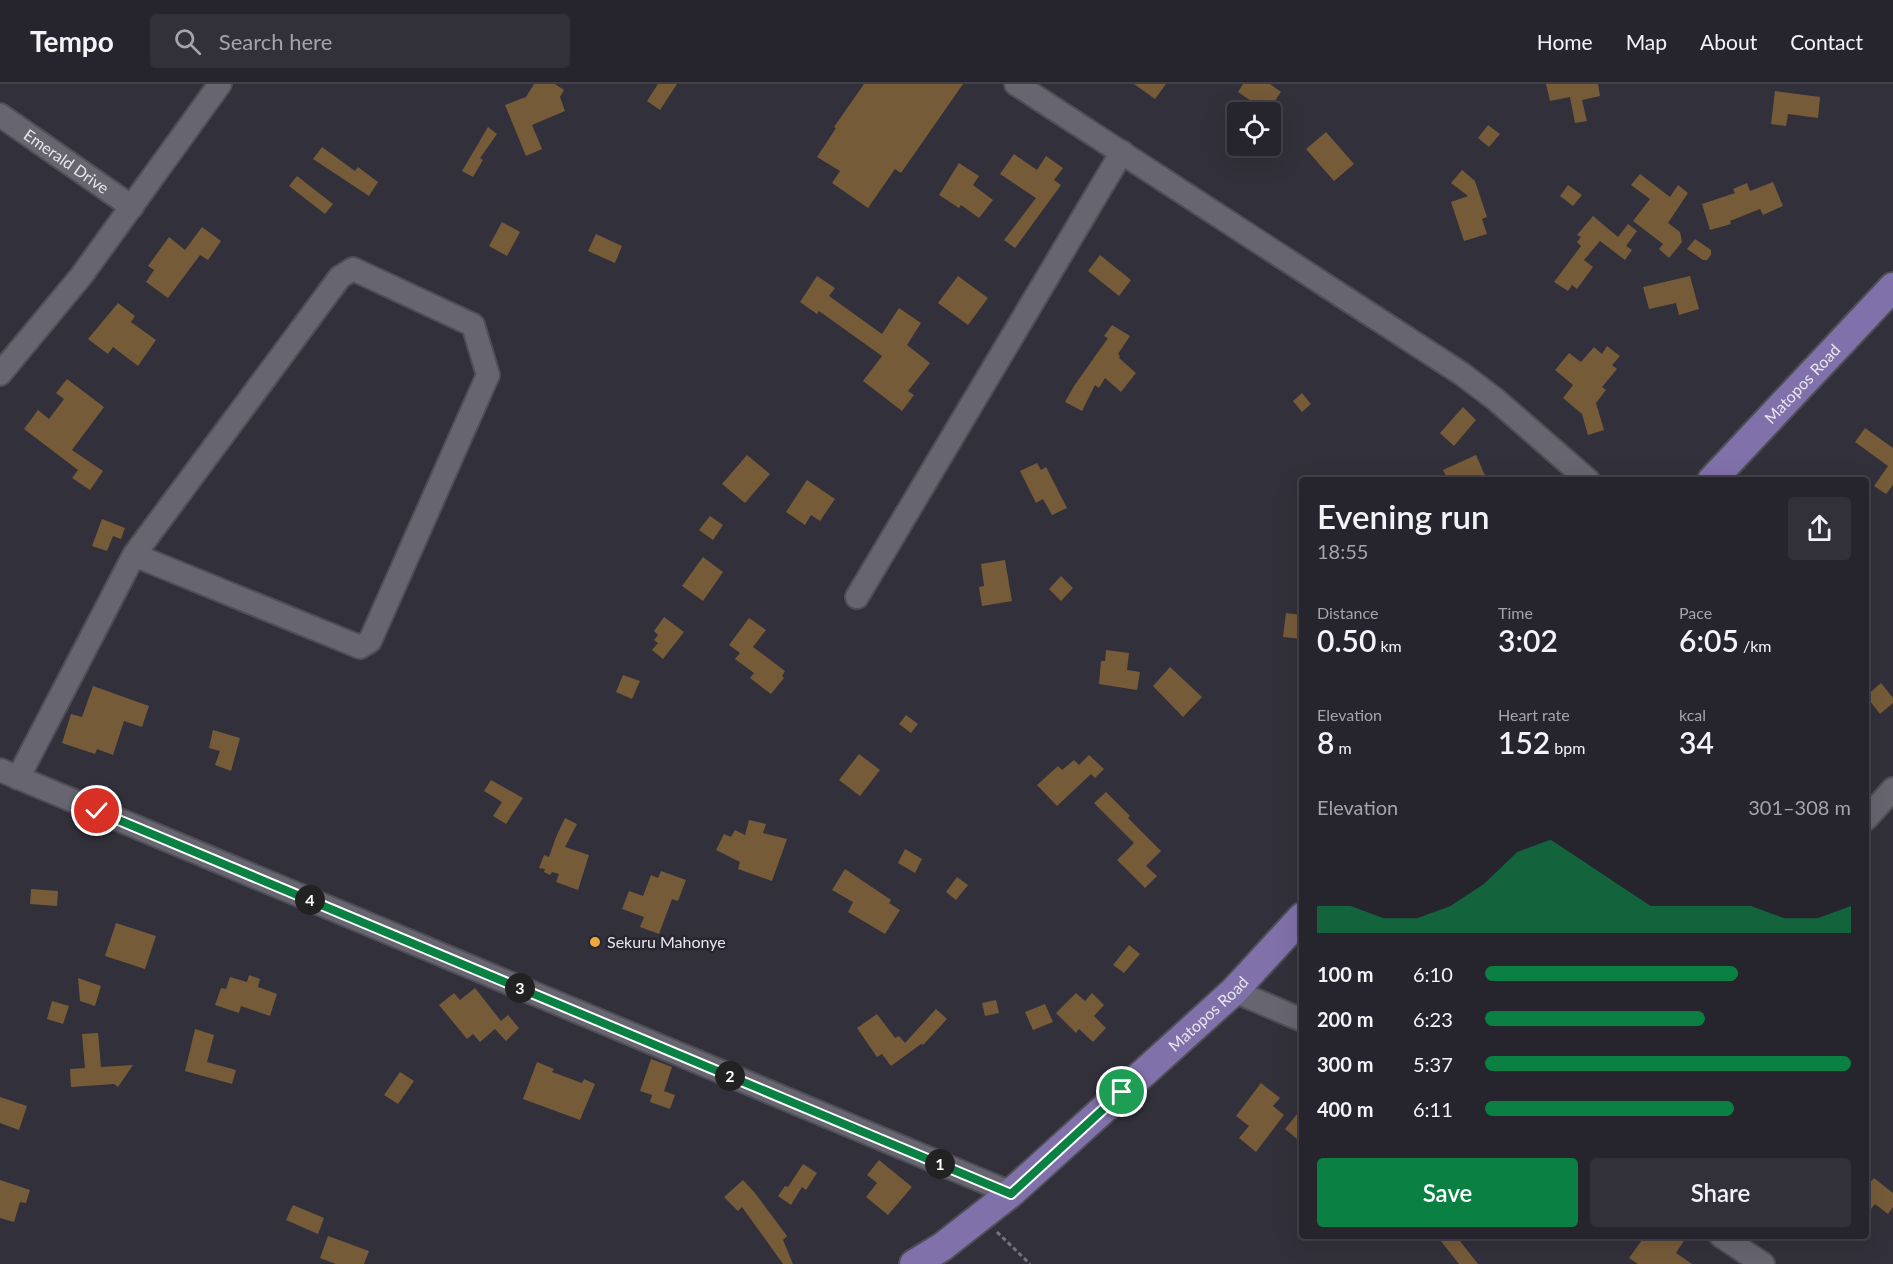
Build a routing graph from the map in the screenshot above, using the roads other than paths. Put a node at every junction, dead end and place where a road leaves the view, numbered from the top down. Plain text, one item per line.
1 (220, 84) edge
2 (1016, 84) edge
3 (0, 115) edge
4 (1122, 152) junction
5 (132, 207) junction
6 (1893, 287) edge
7 (0, 374) edge
8 (1585, 477) edge
9 (1715, 477) edge
10 (134, 555) junction
11 (857, 597) dead end
12 (9, 774) edge
13 (1893, 789) edge
14 (1869, 816) edge
15 (1299, 920) edge
16 (1234, 991) junction
17 (1299, 1019) edge
18 (1011, 1194) junction
19 (1726, 1239) edge
20 (914, 1264) edge
21 (1763, 1264) edge

1 - 5 street
2 - 4 street
3 - 5 street, Emerald Drive
4 - 8 street
4 - 11 street
5 - 7 street
6 - 9 main road, Matopos Road
10 - 10 street
10 - 12 street
12 - 18 street
13 - 14 street
15 - 16 main road, Matopos Road
16 - 17 street
16 - 18 main road, Matopos Road
18 - 20 main road, Matopos Road
19 - 21 street

